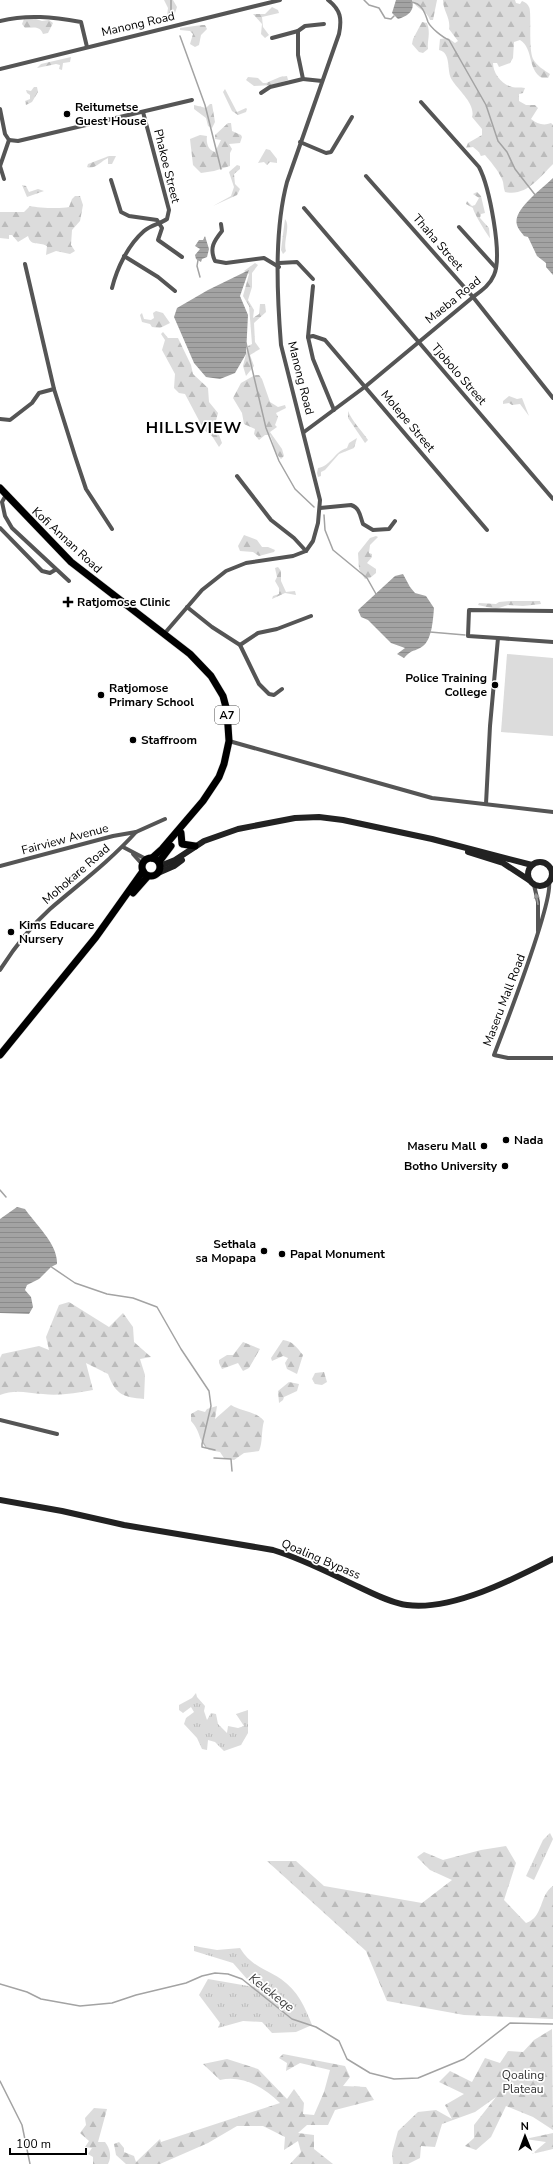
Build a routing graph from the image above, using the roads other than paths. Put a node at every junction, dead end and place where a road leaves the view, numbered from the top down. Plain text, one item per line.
1 (280, 0) edge
2 (328, 0) edge
3 (0, 21) edge
4 (324, 24) dead end
5 (298, 31) junction
6 (272, 38) dead end
7 (87, 47) junction
8 (0, 69) edge
9 (304, 79) junction
10 (322, 81) junction
11 (261, 93) dead end
12 (192, 100) dead end
13 (421, 102) dead end
14 (0, 109) edge
15 (143, 112) junction
16 (352, 117) dead end
17 (9, 140) junction
18 (300, 142) junction
19 (366, 176) dead end
20 (4, 179) dead end
21 (110, 180) dead end
22 (304, 208) dead end
23 (161, 223) junction
24 (221, 224) dead end
25 (460, 227) dead end
26 (124, 256) junction
27 (182, 256) dead end
28 (25, 264) dead end
29 (279, 265) junction
30 (496, 268) junction
31 (313, 279) dead end
32 (313, 286) dead end
33 (112, 288) dead end
34 (175, 291) dead end
35 (473, 297) junction
36 (308, 337) junction
37 (417, 342) junction
38 (366, 386) junction
39 (54, 389) junction
40 (553, 398) edge
41 (334, 410) junction
42 (0, 419) edge
43 (304, 432) junction
44 (237, 476) dead end
45 (0, 488) edge
46 (6, 495) junction
47 (553, 499) edge
48 (320, 508) junction
49 (395, 521) dead end
50 (0, 528) edge
51 (112, 529) dead end
52 (487, 530) dead end
53 (306, 551) junction
54 (55, 570) junction
55 (69, 581) dead end
56 (187, 607) junction
57 (553, 611) edge
58 (311, 616) dead end
59 (164, 634) junction
60 (498, 638) junction
61 (553, 642) edge
62 (240, 645) junction
63 (282, 690) dead end
64 (229, 741) junction
65 (486, 804) junction
66 (195, 811) junction
67 (553, 812) edge
68 (165, 819) dead end
69 (248, 828) junction
70 (136, 832) junction
71 (181, 833) junction
72 (440, 841) junction
73 (195, 846) junction
74 (123, 847) junction
75 (132, 852) junction
76 (542, 862) junction
77 (553, 863) edge
78 (532, 865) junction
79 (0, 866) edge
80 (146, 866) junction
81 (159, 867) junction
82 (531, 882) junction
83 (551, 884) edge
84 (537, 942) junction
85 (0, 970) edge
86 (0, 1055) edge
87 (553, 1058) edge
88 (0, 1420) edge
89 (57, 1434) dead end
90 (0, 1500) edge
91 (553, 1559) edge

1 - 7 street, Manong Road
2 - 10 street, Manong Road
3 - 7 street
4 - 5 street
5 - 6 street
5 - 9 street
7 - 8 street, Manong Road
9 - 10 street
9 - 11 street
10 - 18 street, Manong Road
12 - 15 street
13 - 30 street, Maeba Road
14 - 17 street
15 - 17 street
15 - 23 street, Phakoe Street
16 - 18 street
17 - 20 street
18 - 29 street, Manong Road
19 - 35 street, Thaha Street
21 - 23 street
22 - 37 street, Tjobolo Street
23 - 26 street
23 - 27 street, Phakoe Street
24 - 29 street
25 - 30 street
26 - 33 street
26 - 34 street
28 - 39 street
29 - 31 street
29 - 43 street, Manong Road
30 - 35 street, Maeba Road
32 - 36 street
35 - 37 street, Maeba Road
35 - 40 street, Thaha Street
36 - 38 street, Molepe Street
36 - 41 street
37 - 38 street, Maeba Road
37 - 47 street, Tjobolo Street
38 - 41 street, Maeba Road
38 - 52 street, Molepe Street
39 - 42 street
39 - 51 street
41 - 43 street, Maeba Road
43 - 48 street, Manong Road
44 - 53 street
45 - 46 main road, Kofi Annan Road / A7
46 - 54 street
46 - 59 main road, Kofi Annan Road / A7
48 - 49 street
48 - 53 street, Manong Road
50 - 54 street
53 - 56 street
54 - 55 street
56 - 59 street
56 - 62 street
57 - 60 street
58 - 62 street
59 - 64 main road, Kofi Annan Road / A7
60 - 61 street
60 - 65 street
62 - 63 street
64 - 65 street
64 - 66 main road, Kofi Annan Road / A7
65 - 67 street
66 - 71 main road, Kofi Annan Road / A7
66 - 80 main road, Kofi Annan Road / A7
68 - 70 street
69 - 72 main road
69 - 73 main road
69 - 81 main road
70 - 74 street, Mohokare Road
70 - 79 street, Fairview Avenue
71 - 73 main road
71 - 81 main road, Kofi Annan Road / A7
72 - 78 main road
72 - 82 main road
73 - 81 main road
74 - 75 street
74 - 85 street, Mohokare Road
75 - 80 street
75 - 80 street
76 - 77 main road
76 - 78 main road
76 - 83 main road
78 - 82 main road
80 - 81 main road
80 - 81 main road
80 - 86 main road, Kofi Annan Road / A7
82 - 83 main road
84 -> 82 street, Maseru Mall Road
83 - 84 street, Maseru Mall Road
84 - 87 street, Maseru Mall Road
88 - 89 street
90 - 91 main road, Qoaling Bypass

